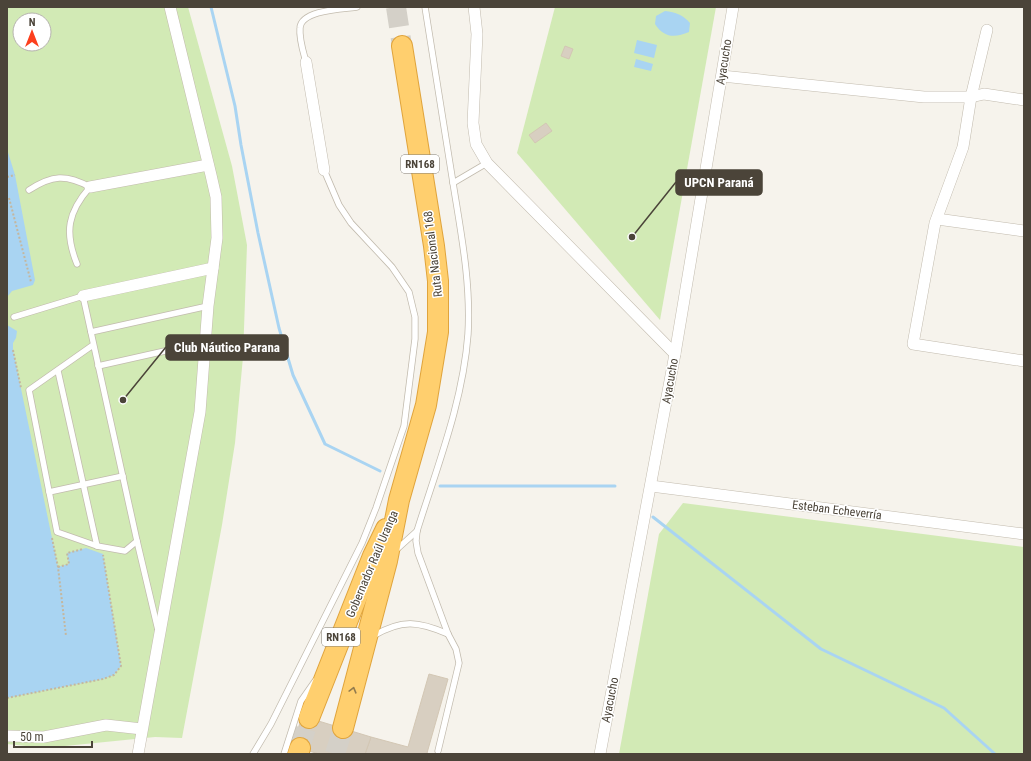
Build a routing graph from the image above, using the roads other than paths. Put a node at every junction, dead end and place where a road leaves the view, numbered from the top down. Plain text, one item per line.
1 (170, 7) edge
2 (357, 7) edge
3 (425, 7) edge
4 (474, 7) edge
5 (733, 7) edge
6 (987, 30) dead end
7 (402, 46) tunnel mouth
8 (306, 62) joint
9 (722, 76) junction
10 (971, 97) junction
11 (1024, 100) edge
12 (488, 162) junction
13 (208, 165) junction
14 (324, 170) joint
15 (453, 182) junction
16 (90, 187) junction
17 (29, 190) dead end
18 (937, 219) junction
19 (1024, 232) edge
20 (77, 264) dead end
21 (213, 268) junction
22 (83, 296) junction
23 (208, 306) junction
24 (14, 317) dead end
25 (91, 332) junction
26 (205, 342) junction
27 (93, 344) junction
28 (675, 354) junction
29 (1024, 361) edge
30 (98, 366) junction
31 (58, 371) junction
32 (411, 460) joint
33 (123, 476) junction
34 (84, 485) junction
35 (651, 486) junction
36 (49, 492) junction
37 (399, 500) junction
38 (417, 531) junction
39 (1024, 534) edge
40 (137, 541) junction
41 (97, 549) junction
42 (387, 561) junction
43 (159, 633) junction
44 (448, 634) junction
45 (366, 640) junction
46 (333, 657) junction
47 (309, 718) tunnel mouth
48 (343, 728) tunnel mouth
49 (142, 729) junction
50 (7, 736) edge
51 (438, 751) dead end
52 (294, 752) edge
53 (138, 754) edge
54 (253, 754) edge
55 (600, 754) edge

1 - 13 street
2 - 8 lane
3 - 15 lane
4 - 12 street
5 - 9 street, Ayacucho
6 - 10 street
7 - 32 highway, Ruta Nacional 168 / RN168
8 - 14 street
9 - 10 street
9 - 28 street, Ayacucho
10 - 11 street
10 - 18 street
12 - 15 lane
12 - 28 street
13 - 16 street
13 - 21 street
14 - 54 lane
15 - 38 lane
16 - 17 lane
16 - 20 lane
18 - 19 street
18 - 29 street
21 - 22 street
21 - 23 street
22 - 24 lane
22 - 25 lane
23 - 25 lane
23 - 26 street
25 - 27 lane
26 - 30 lane
26 - 43 street
27 - 30 lane
27 - 31 lane
28 - 35 street, Ayacucho
30 - 33 lane
31 - 34 lane
31 - 36 lane
32 - 37 highway, Gobernador Raúl Uranga / RN168
33 - 34 lane
33 - 40 lane
34 - 36 lane
34 - 41 lane
35 - 39 street, Esteban Echeverría
35 - 55 street, Ayacucho
36 - 41 lane
37 - 42 highway, Gobernador Raúl Uranga / RN168
37 - 46 highway, Gobernador Raúl Uranga / RN168
38 - 42 lane
38 - 44 lane
40 - 41 lane
40 - 43 lane
42 - 45 highway, Gobernador Raúl Uranga / RN168
43 - 49 street
44 - 45 lane
44 - 51 lane
48 -> 45 highway, Gobernador Raúl Uranga / RN168
46 - 47 highway, Gobernador Raúl Uranga / RN168
46 - 52 lane
49 - 50 street
49 - 53 street

